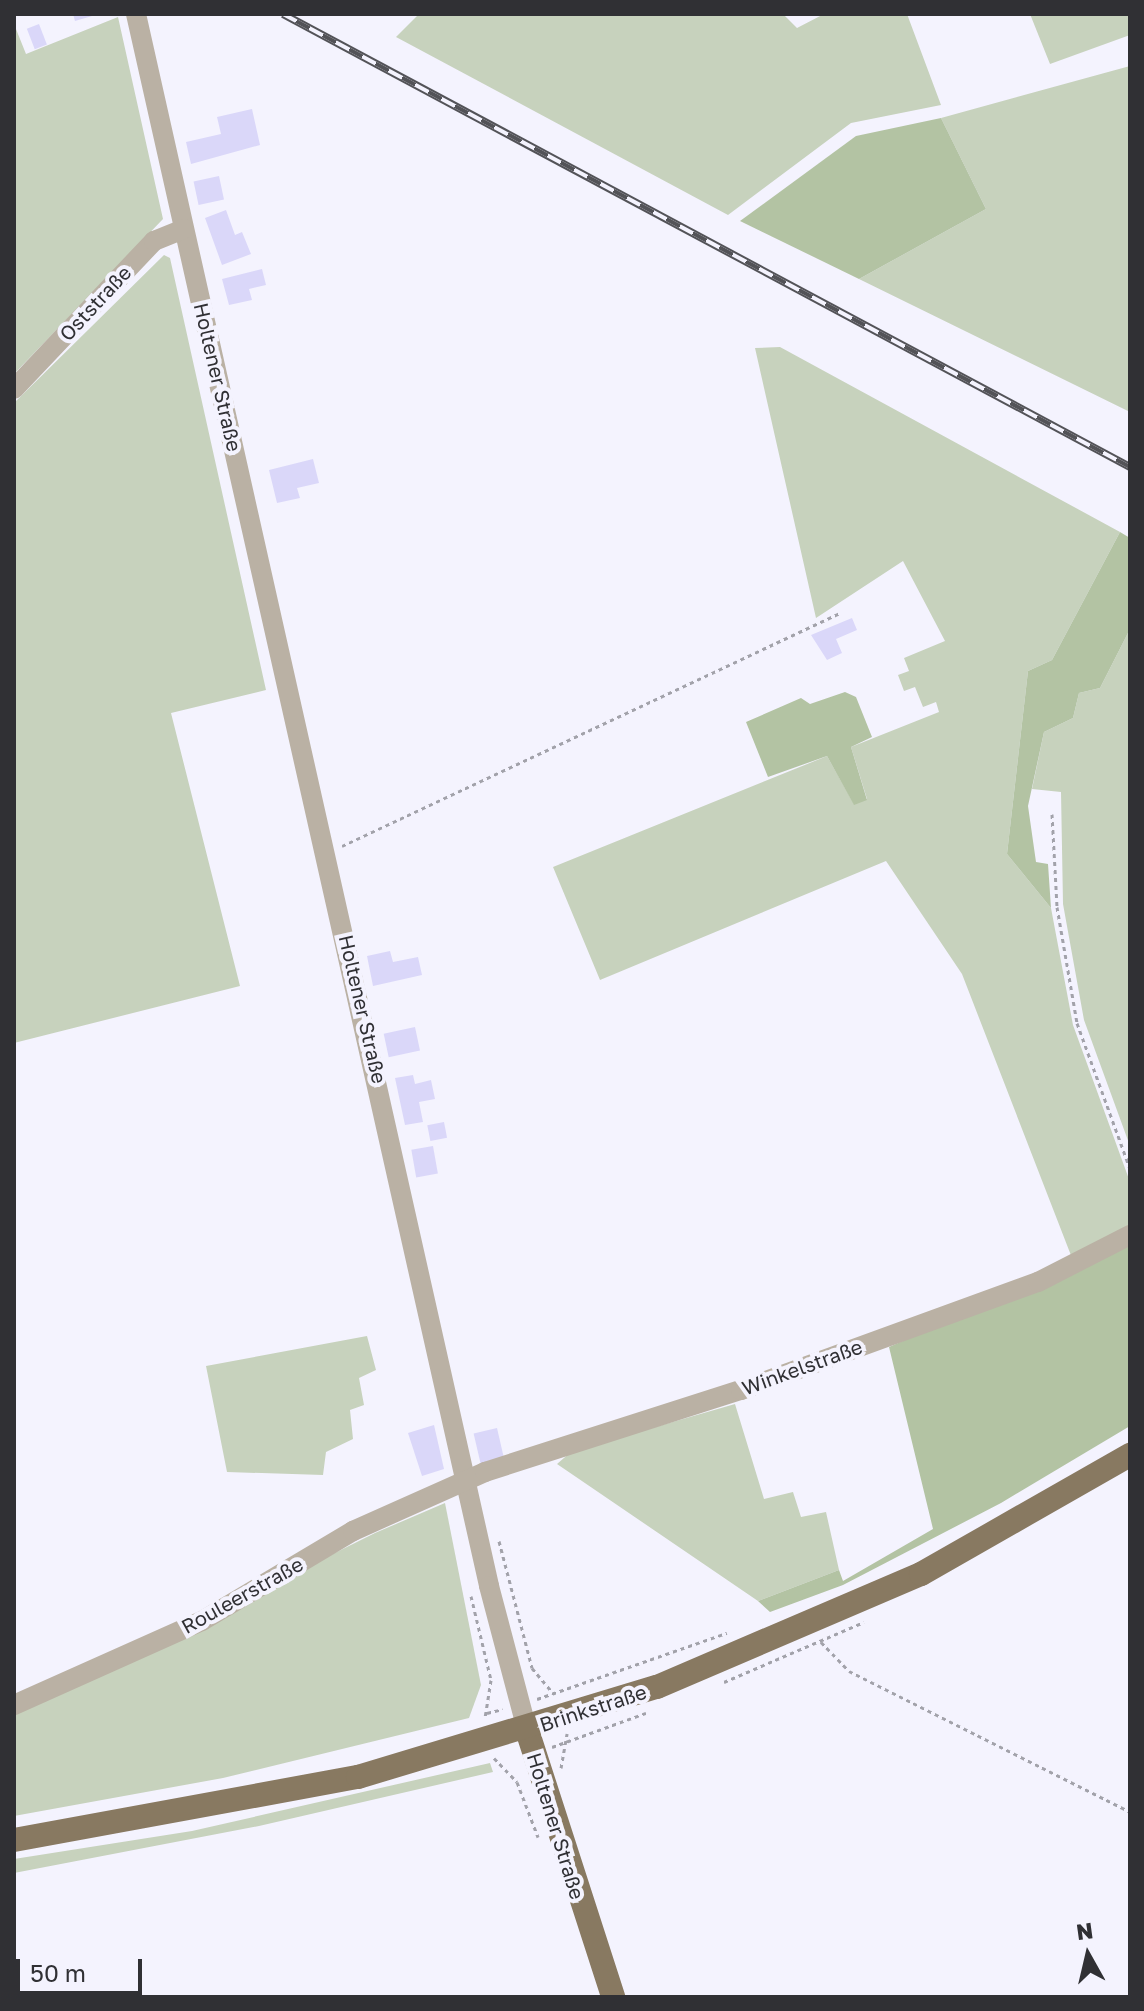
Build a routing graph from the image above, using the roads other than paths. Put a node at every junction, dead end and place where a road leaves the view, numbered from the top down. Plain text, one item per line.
1 (136, 14) edge
2 (184, 229) junction
3 (14, 389) edge
4 (1130, 1235) edge
5 (1130, 1455) edge
6 (468, 1481) junction
7 (14, 1705) edge
8 (527, 1730) junction
9 (14, 1840) edge
10 (613, 1997) edge

1 - 2 street, Holtener Straße
2 - 3 street, Oststraße
2 - 6 street, Holtener Straße
4 - 6 street, Winkelstraße
5 - 8 main road, Brinkstraße
6 - 7 street, Rouleerstraße
6 - 8 street, Holtener Straße
8 - 9 main road, Brinkstraße
8 - 10 main road, Holtener Straße

